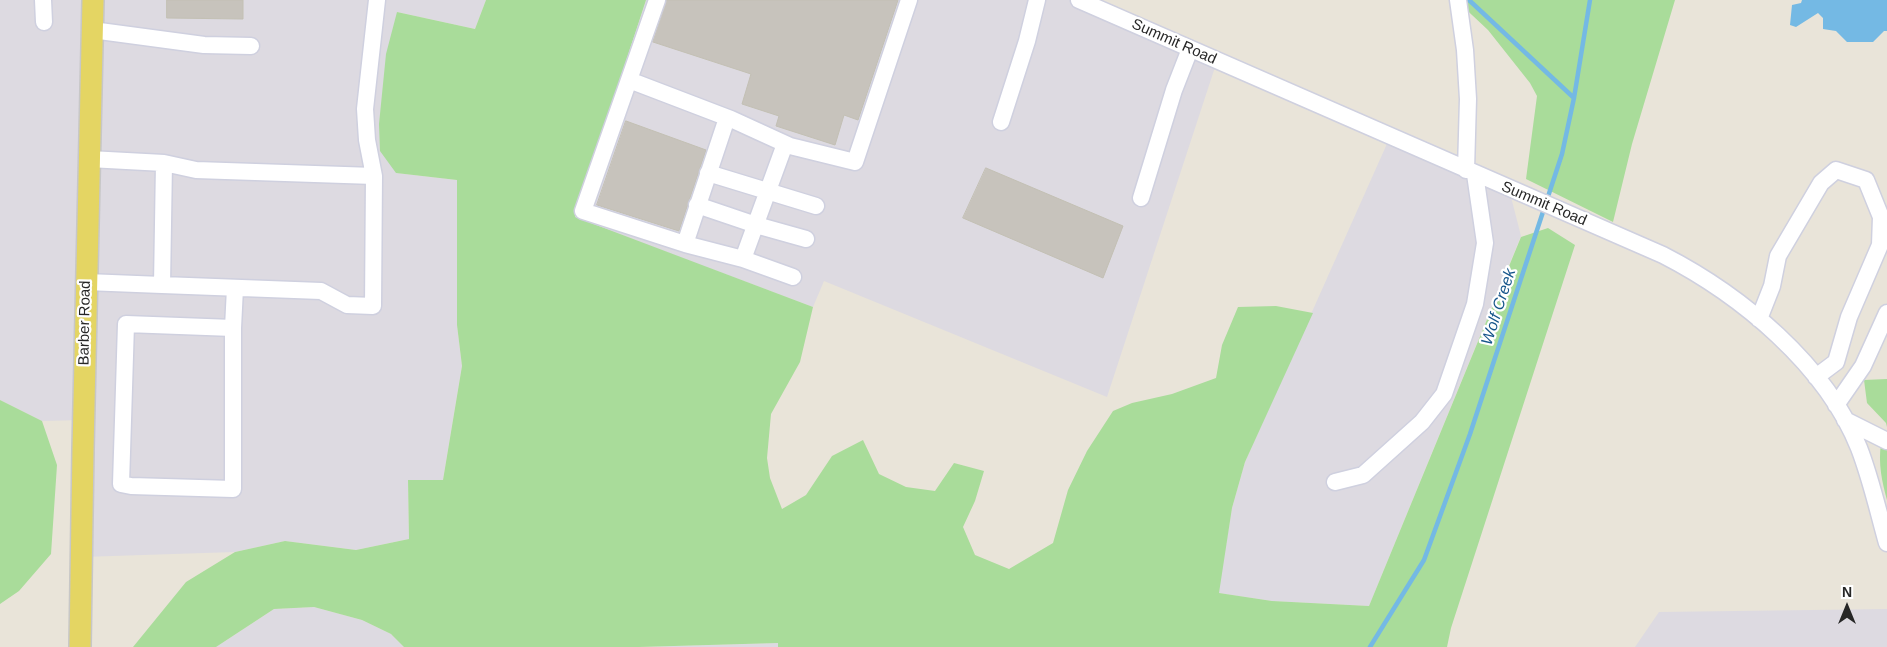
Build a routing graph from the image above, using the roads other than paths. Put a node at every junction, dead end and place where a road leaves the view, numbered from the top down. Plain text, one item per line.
1 (43, 0) edge
2 (93, 0) edge
3 (377, 0) edge
4 (657, 0) edge
5 (909, 0) edge
6 (1037, 0) edge
7 (1079, 0) edge
8 (1458, 0) edge
9 (44, 22) dead end
10 (92, 30) junction
11 (251, 46) dead end
12 (1190, 49) junction
13 (629, 80) junction
14 (727, 118) junction
15 (1001, 122) dead end
16 (785, 144) junction
17 (89, 159) junction
18 (164, 163) junction
19 (708, 172) junction
20 (1471, 172) junction
21 (374, 176) junction
22 (768, 191) junction
23 (1141, 198) dead end
24 (697, 205) junction
25 (816, 206) dead end
26 (756, 225) junction
27 (806, 240) dead end
28 (685, 244) junction
29 (743, 259) junction
30 (793, 277) dead end
31 (86, 282) junction
32 (162, 285) junction
33 (235, 288) junction
34 (1887, 313) edge
35 (1759, 319) junction
36 (233, 328) junction
37 (1816, 377) junction
38 (1836, 405) junction
39 (1845, 420) junction
40 (1887, 441) edge
41 (1335, 482) dead end
42 (1887, 543) edge
43 (80, 647) edge

1 - 9 street
2 - 10 main road, Barber Road
3 - 21 street
4 - 13 street
5 - 16 street
6 - 15 street
7 - 12 street, Summit Road
8 - 20 street
10 - 11 street
10 - 17 main road, Barber Road
12 - 20 street, Summit Road
12 - 23 street
13 - 14 street
13 - 28 street
14 - 16 street
14 - 19 street
16 - 22 street
17 - 18 street
17 - 31 main road, Barber Road
18 - 21 street
18 - 32 street
19 - 22 street
19 - 24 street
20 - 35 street, Summit Road
20 - 41 street
21 - 33 street
22 - 25 street
22 - 26 street
24 - 26 street
24 - 28 street
26 - 27 street
26 - 29 street
28 - 29 street
29 - 30 street
31 - 32 street
31 - 43 main road, Barber Road
32 - 33 street
33 - 36 street
34 - 38 street
35 - 37 street, Summit Road
35 - 37 street
36 - 36 street
37 - 38 street, Summit Road
38 - 39 street, Summit Road
39 - 40 street
39 - 42 street, Summit Road

